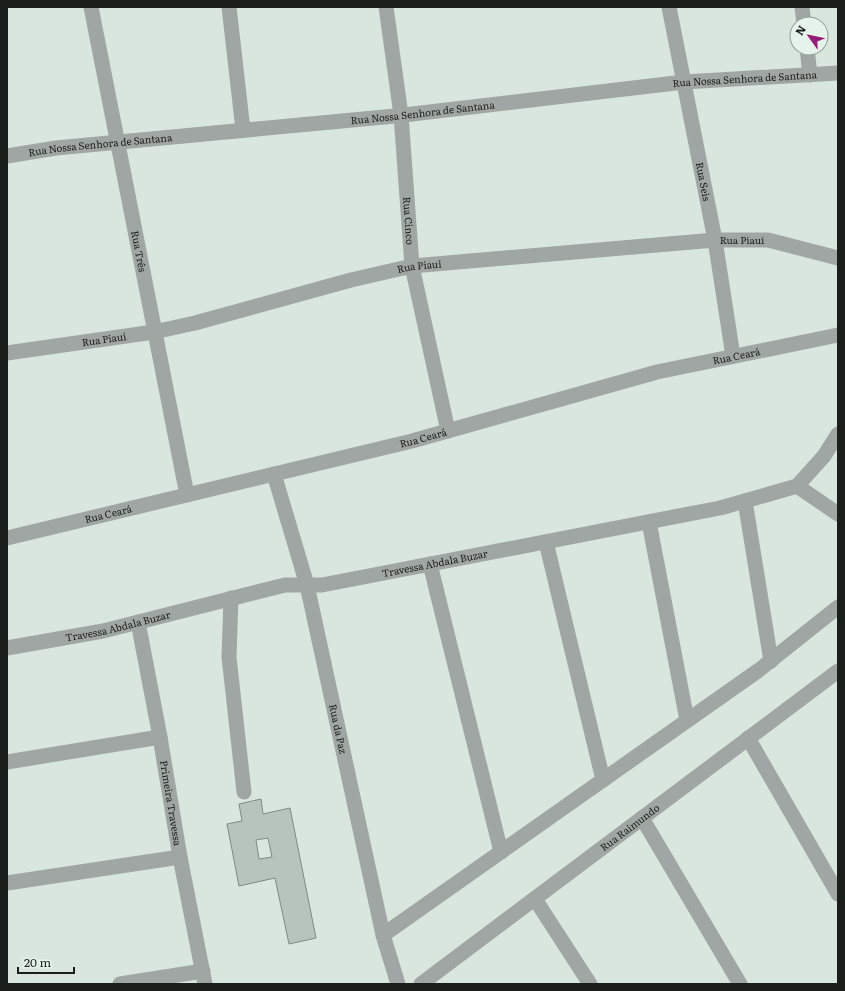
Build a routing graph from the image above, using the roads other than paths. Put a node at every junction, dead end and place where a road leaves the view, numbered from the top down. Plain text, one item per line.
1 (91, 7) edge
2 (230, 7) edge
3 (386, 7) edge
4 (669, 7) edge
5 (808, 56) edge
6 (838, 73) edge
7 (810, 75) junction
8 (684, 82) junction
9 (401, 115) junction
10 (243, 130) junction
11 (116, 142) junction
12 (7, 156) edge
13 (715, 240) junction
14 (838, 258) edge
15 (412, 266) junction
16 (154, 332) junction
17 (838, 335) edge
18 (7, 353) edge
19 (733, 356) junction
20 (448, 431) junction
21 (838, 434) edge
22 (274, 474) junction
23 (797, 486) junction
24 (187, 495) junction
25 (745, 501) junction
26 (838, 514) edge
27 (649, 522) junction
28 (7, 538) edge
29 (546, 542) junction
30 (430, 564) junction
31 (307, 585) junction
32 (231, 598) junction
33 (838, 607) edge
34 (138, 622) junction
35 (7, 648) edge
36 (771, 660) junction
37 (838, 671) edge
38 (688, 720) junction
39 (160, 737) junction
40 (748, 738) junction
41 (7, 762) edge
42 (603, 780) junction
43 (244, 792) dead end
44 (642, 818) junction
45 (501, 852) junction
46 (180, 857) junction
47 (7, 883) edge
48 (838, 894) edge
49 (535, 899) junction
50 (383, 935) junction
51 (204, 978) edge
52 (120, 984) edge
53 (398, 984) edge
54 (421, 984) edge
55 (590, 984) edge
56 (740, 984) edge

1 - 11 street, Rua Três
2 - 10 street
3 - 9 street, Rua Cinco
4 - 8 street, Rua Seis
5 - 7 street
6 - 7 street, Rua Nossa Senhora de Santana
7 - 8 street, Rua Nossa Senhora de Santana
8 - 9 street, Rua Nossa Senhora de Santana
8 - 13 street, Rua Seis
9 - 10 street, Rua Nossa Senhora de Santana
9 - 15 street, Rua Cinco
10 - 11 street, Rua Nossa Senhora de Santana
11 - 12 street, Rua Nossa Senhora de Santana
11 - 16 street, Rua Três
13 - 14 street, Rua Piauí
13 - 15 street, Rua Piauí
13 - 19 street, Rua Seis
15 - 16 street, Rua Piauí
15 - 20 street, Rua Cinco
16 - 18 street, Rua Piauí
16 - 24 street, Rua Três
17 - 19 street, Rua Ceará
19 - 20 street, Rua Ceará
20 - 22 street, Rua Ceará
21 - 23 street
22 - 24 street, Rua Ceará
22 - 31 street, Rua da Paz
23 - 25 street, Travessa Abdala Buzar
23 - 26 street
24 - 28 street, Rua Ceará
25 - 27 street, Travessa Abdala Buzar
25 - 36 street
27 - 29 street, Travessa Abdala Buzar
27 - 38 street
29 - 30 street, Travessa Abdala Buzar
29 - 42 street
30 - 31 street, Travessa Abdala Buzar
30 - 45 street
31 - 32 street, Travessa Abdala Buzar
31 - 50 street, Rua da Paz
32 - 34 street, Travessa Abdala Buzar
32 - 43 street
33 - 36 street
34 - 35 street, Travessa Abdala Buzar
34 - 39 street, Primeira Travessa
36 - 38 street
37 - 40 street, Rua Raimundo
38 - 42 street
39 - 41 street
39 - 46 street, Primeira Travessa
40 - 44 street, Rua Raimundo
40 - 48 street
42 - 45 street
44 - 49 street, Rua Raimundo
44 - 56 street
45 - 50 street
46 - 47 street
46 - 51 street, Primeira Travessa
49 - 54 street, Rua Raimundo
49 - 55 street
50 - 53 street, Rua da Paz
51 - 52 street

